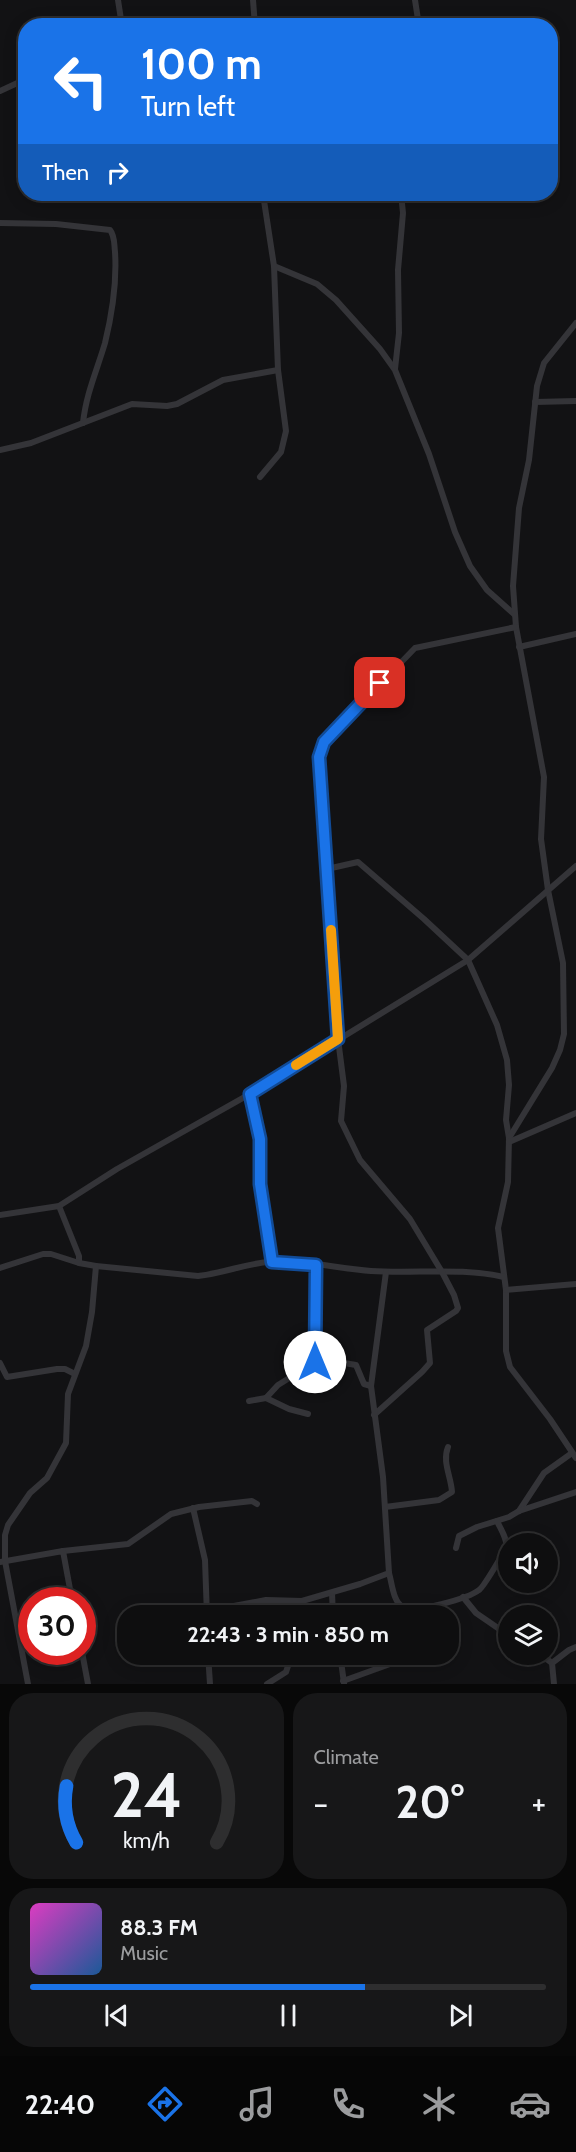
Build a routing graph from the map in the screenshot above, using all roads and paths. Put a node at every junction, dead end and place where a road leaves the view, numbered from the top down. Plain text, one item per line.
1 (118, 0) edge
2 (253, 0) edge
3 (416, 0) edge
4 (121, 18) edge
5 (254, 18) edge
6 (417, 18) edge
7 (18, 83) edge
8 (0, 91) edge
9 (264, 201) edge
10 (402, 201) edge
11 (0, 223) edge
12 (274, 266) junction
13 (576, 323) edge
14 (278, 370) junction
15 (395, 370) junction
16 (576, 401) edge
17 (535, 402) junction
18 (83, 423) junction
19 (0, 450) edge
20 (260, 477) dead end
21 (514, 614) junction
22 (516, 627) junction
23 (576, 634) edge
24 (519, 647) junction
25 (576, 866) edge
26 (327, 869) junction
27 (548, 890) junction
28 (468, 960) junction
29 (338, 1039) junction
30 (250, 1094) junction
31 (576, 1113) edge
32 (509, 1140) junction
33 (59, 1206) junction
34 (0, 1215) edge
35 (272, 1262) junction
36 (79, 1263) junction
37 (316, 1265) junction
38 (96, 1266) junction
39 (0, 1268) edge
40 (386, 1272) junction
41 (442, 1272) junction
42 (504, 1277) junction
43 (576, 1284) edge
44 (506, 1290) junction
45 (315, 1362) junction
46 (0, 1363) edge
47 (75, 1374) junction
48 (371, 1386) junction
49 (266, 1398) junction
50 (249, 1401) dead end
51 (308, 1414) dead end
52 (374, 1415) junction
53 (448, 1447) dead end
54 (574, 1455) edge
55 (576, 1492) edge
56 (257, 1504) dead end
57 (385, 1507) junction
58 (193, 1508) junction
59 (519, 1511) junction
60 (497, 1521) junction
61 (456, 1548) dead end
62 (63, 1551) junction
63 (2, 1562) edge
64 (389, 1573) junction
65 (70, 1587) edge
66 (332, 1593) junction
67 (463, 1597) junction
68 (207, 1605) edge
69 (243, 1605) edge
70 (333, 1605) edge
71 (400, 1605) edge
72 (435, 1605) edge
73 (498, 1628) edge
74 (576, 1647) edge
75 (558, 1658) edge
76 (84, 1665) edge
77 (209, 1665) edge
78 (288, 1665) edge
79 (342, 1665) edge
80 (388, 1665) edge
81 (552, 1665) edge
82 (344, 1683) edge
83 (28, 1684) edge
84 (88, 1684) edge
85 (210, 1684) edge
86 (267, 1684) edge
87 (554, 1684) edge

1 - 4 street
2 - 5 street
3 - 6 street
7 - 8 street
9 - 12 street
10 - 15 street
11 - 18 street
12 - 14 street
12 - 15 street
13 - 17 street
14 - 18 street
14 - 20 street
15 - 21 street
16 - 17 street
17 - 21 street
18 - 19 street
21 - 22 street
22 - 24 street
22 - 26 street
23 - 24 street
24 - 27 street
25 - 27 street
26 - 28 street
26 - 29 street
27 - 28 street
27 - 32 street
28 - 29 street
28 - 32 street
29 - 30 street
29 - 41 street
30 - 33 street
30 - 35 street
31 - 32 street
32 - 42 street
33 - 34 street
33 - 36 street
35 - 37 street
35 - 38 street
36 - 38 street
36 - 39 street
37 - 40 street
37 - 45 street
38 - 47 street
40 - 41 street
40 - 48 street
41 - 42 street
41 - 52 street
42 - 44 street
43 - 44 street
44 - 54 street
45 - 48 street
45 - 49 street
46 - 47 street
47 - 63 street
48 - 52 street
49 - 50 street
49 - 51 street
52 - 57 street
53 - 57 street
54 - 59 street
55 - 59 street
56 - 58 street
57 - 64 street
58 - 62 street
58 - 68 street
59 - 60 street
60 - 61 street
60 - 67 street
62 - 63 street
62 - 65 street
63 - 83 street
64 - 66 street
64 - 71 street
66 - 69 street
66 - 70 street
67 - 72 street
67 - 73 street
74 - 75 street
76 - 84 street
77 - 85 street
78 - 86 street
79 - 82 street
80 - 82 street
81 - 87 street

